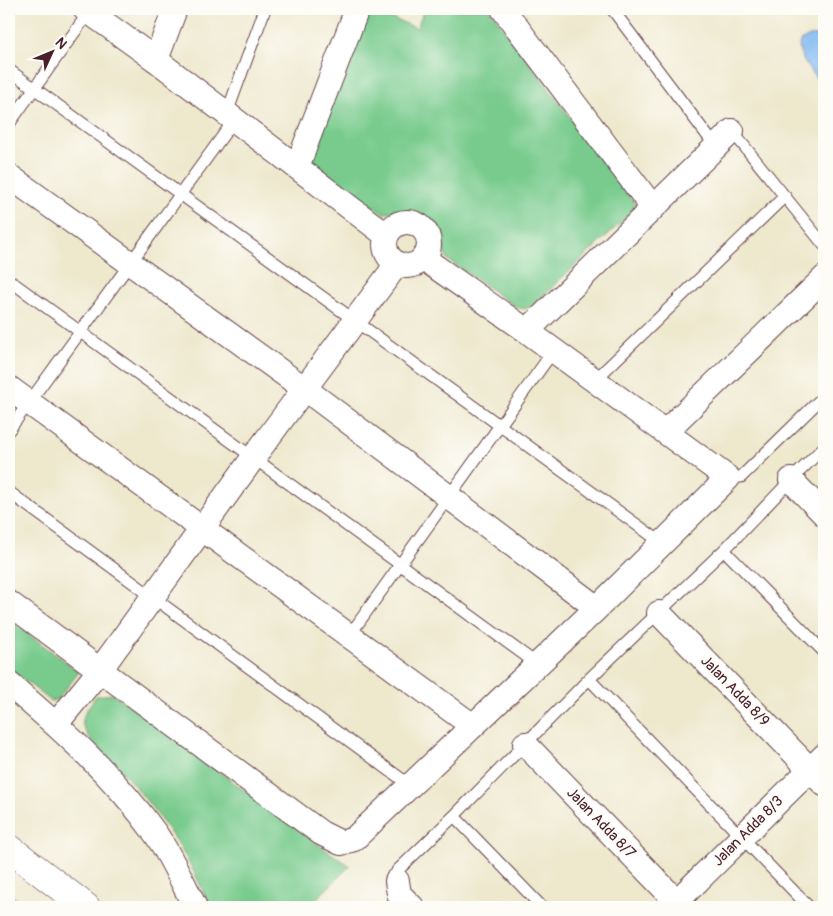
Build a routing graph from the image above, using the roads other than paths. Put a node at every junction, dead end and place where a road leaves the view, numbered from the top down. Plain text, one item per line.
1 (175, 9) edge
2 (265, 9) edge
3 (357, 9) edge
4 (503, 9) edge
5 (612, 9) edge
6 (87, 10) edge
7 (156, 60) junction
8 (9, 70) edge
9 (34, 89) junction
10 (231, 116) junction
11 (9, 124) edge
12 (724, 139) junction
13 (298, 167) junction
14 (9, 176) edge
15 (180, 194) junction
16 (785, 196) junction
17 (652, 208) junction
18 (386, 235) junction
19 (824, 245) edge
20 (423, 258) junction
21 (130, 263) junction
22 (397, 264) junction
23 (824, 278) edge
24 (9, 280) edge
25 (354, 320) junction
26 (528, 331) junction
27 (80, 332) junction
28 (554, 350) junction
29 (595, 380) junction
30 (9, 388) edge
31 (305, 389) junction
32 (824, 396) edge
33 (29, 402) junction
34 (500, 426) junction
35 (9, 430) edge
36 (666, 431) junction
37 (824, 447) edge
38 (253, 458) junction
39 (728, 478) junction
40 (790, 480) junction
41 (9, 492) edge
42 (449, 497) junction
43 (824, 514) edge
44 (201, 529) junction
45 (662, 543) junction
46 (724, 550) junction
47 (400, 565) junction
48 (152, 597) junction
49 (9, 603) edge
50 (597, 608) junction
51 (659, 613) junction
52 (349, 636) junction
53 (824, 652) edge
54 (537, 664) junction
55 (100, 670) junction
56 (589, 680) junction
57 (9, 684) edge
58 (56, 724) junction
59 (473, 726) junction
60 (525, 744) junction
61 (820, 769) edge
62 (411, 786) junction
63 (454, 816) junction
64 (742, 838) junction
65 (9, 848) edge
66 (397, 881) joint
67 (676, 905) edge
68 (86, 907) edge
69 (195, 907) edge
70 (412, 907) edge
71 (542, 907) edge
72 (810, 907) edge

1 - 7 street
2 - 10 lane
3 - 13 street
4 - 17 street
5 - 12 lane
6 - 7 street
6 - 9 lane
7 - 10 street
8 - 9 lane
9 - 11 lane
9 - 15 lane
10 - 13 street
10 - 15 lane
12 - 16 lane
12 - 17 street
13 - 18 street
14 - 21 street
15 - 21 lane
15 - 25 lane
16 - 19 lane
16 - 29 lane
17 - 26 street
18 - 20 street
18 - 22 street
20 - 22 street
20 - 26 street
21 - 27 lane
21 - 31 street
22 - 25 street
23 - 36 street
24 - 27 lane
25 - 31 street
25 - 34 lane
26 - 28 street
27 - 33 lane
27 - 38 lane
28 - 29 street
28 - 34 lane
29 - 36 street
30 - 33 street
31 - 38 street
31 - 42 street
32 - 39 lane
33 - 35 lane
33 - 44 street
34 - 42 lane
34 - 45 lane
36 - 39 street
37 - 40 lane
38 - 44 street
38 - 47 lane
39 - 45 street
40 - 43 street
40 - 46 lane
41 - 48 lane
42 - 47 lane
42 - 50 street
44 - 48 street
44 - 52 street
45 - 50 street
46 - 51 lane
46 - 53 lane
47 - 52 lane
47 - 54 lane
48 - 55 street
48 - 62 lane
49 - 55 street
50 - 54 street
51 - 56 lane
51 - 61 street, Jalan Adda 8/9
52 - 59 street
54 - 59 street
55 - 58 street
55 - 62 street
56 - 60 lane
56 - 64 lane
57 - 58 street
58 - 69 street
59 - 62 street
60 - 63 lane
60 - 67 street, Jalan Adda 8/7
61 - 64 street, Jalan Adda 8/3
63 - 66 lane
63 - 71 lane
64 - 67 street, Jalan Adda 8/3
64 - 72 lane
65 - 68 main road
66 - 70 street

